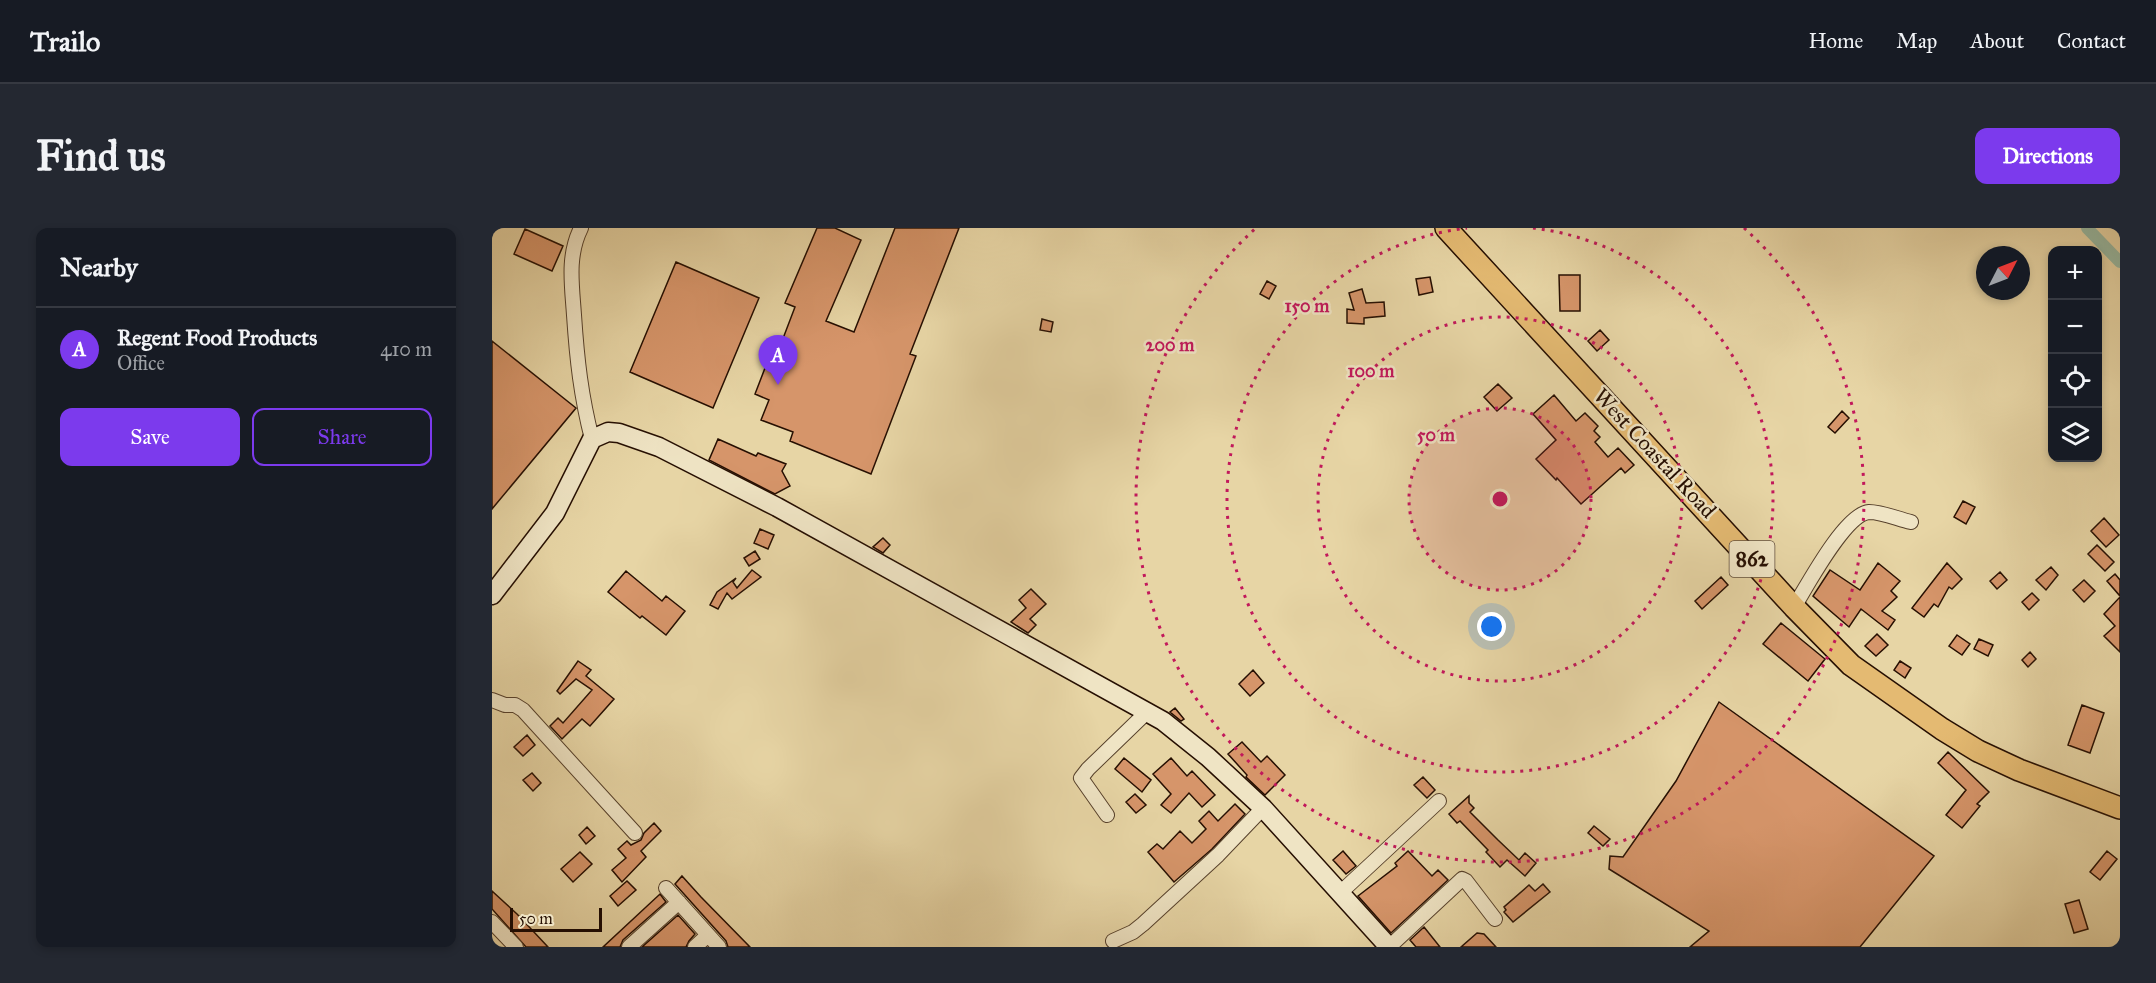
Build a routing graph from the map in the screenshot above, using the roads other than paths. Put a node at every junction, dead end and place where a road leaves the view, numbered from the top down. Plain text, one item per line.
1 (581, 228) edge
2 (1446, 228) edge
3 (592, 440) junction
4 (1911, 522) dead end
5 (492, 595) edge
6 (1794, 607) junction
7 (492, 700) edge
8 (1148, 711) junction
9 (1439, 801) dead end
10 (1263, 808) junction
11 (2120, 808) edge
12 (1107, 815) dead end
13 (635, 833) dead end
14 (666, 888) dead end
15 (1340, 893) junction
16 (679, 902) junction
17 (1495, 919) dead end
18 (492, 922) edge
19 (708, 934) junction
20 (1113, 941) dead end
21 (516, 947) edge
22 (628, 947) edge
23 (695, 947) edge
24 (719, 947) edge
25 (1389, 947) edge

1 - 3 street
2 - 6 main road, West Coastal Road / 862
3 - 5 street
3 - 8 street
4 - 6 street
6 - 11 main road, West Coastal Road / 862
7 - 13 street
8 - 10 street
8 - 12 street
9 - 15 street
10 - 15 street
10 - 20 street
14 - 16 street
15 - 25 street
16 - 19 street
16 - 22 street
17 - 25 street
18 - 21 street
19 - 23 street
19 - 24 street

